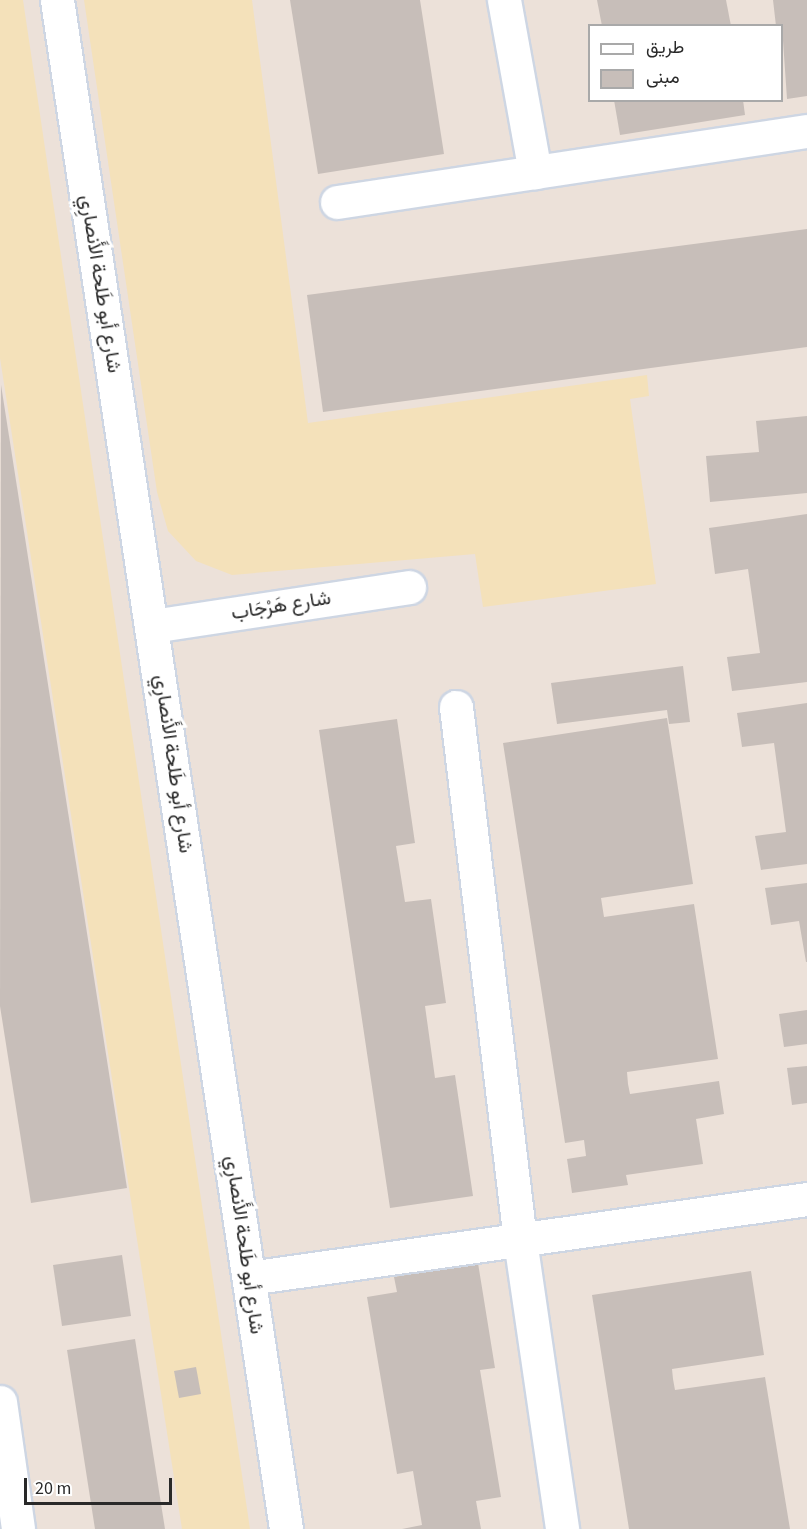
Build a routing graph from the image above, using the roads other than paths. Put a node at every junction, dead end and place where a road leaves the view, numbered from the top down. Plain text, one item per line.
1 (57, 0) edge
2 (504, 0) edge
3 (807, 131) edge
4 (535, 172) junction
5 (337, 201) dead end
6 (409, 587) dead end
7 (152, 626) junction
8 (456, 707) dead end
9 (807, 1199) edge
10 (520, 1240) junction
11 (249, 1278) junction
12 (0, 1402) edge
13 (18, 1529) edge
14 (286, 1529) edge
15 (562, 1529) edge

1 - 7 street, شارع أبو طَلحة الأَنصارِي
2 - 4 street
3 - 4 street
4 - 5 street
6 - 7 street, شارع هَرْجَاب
7 - 11 street, شارع أبو طَلحة الأَنصارِي
8 - 10 street
9 - 10 street
10 - 11 street
10 - 15 street
11 - 14 street, شارع أبو طَلحة الأَنصارِي
12 - 13 street

